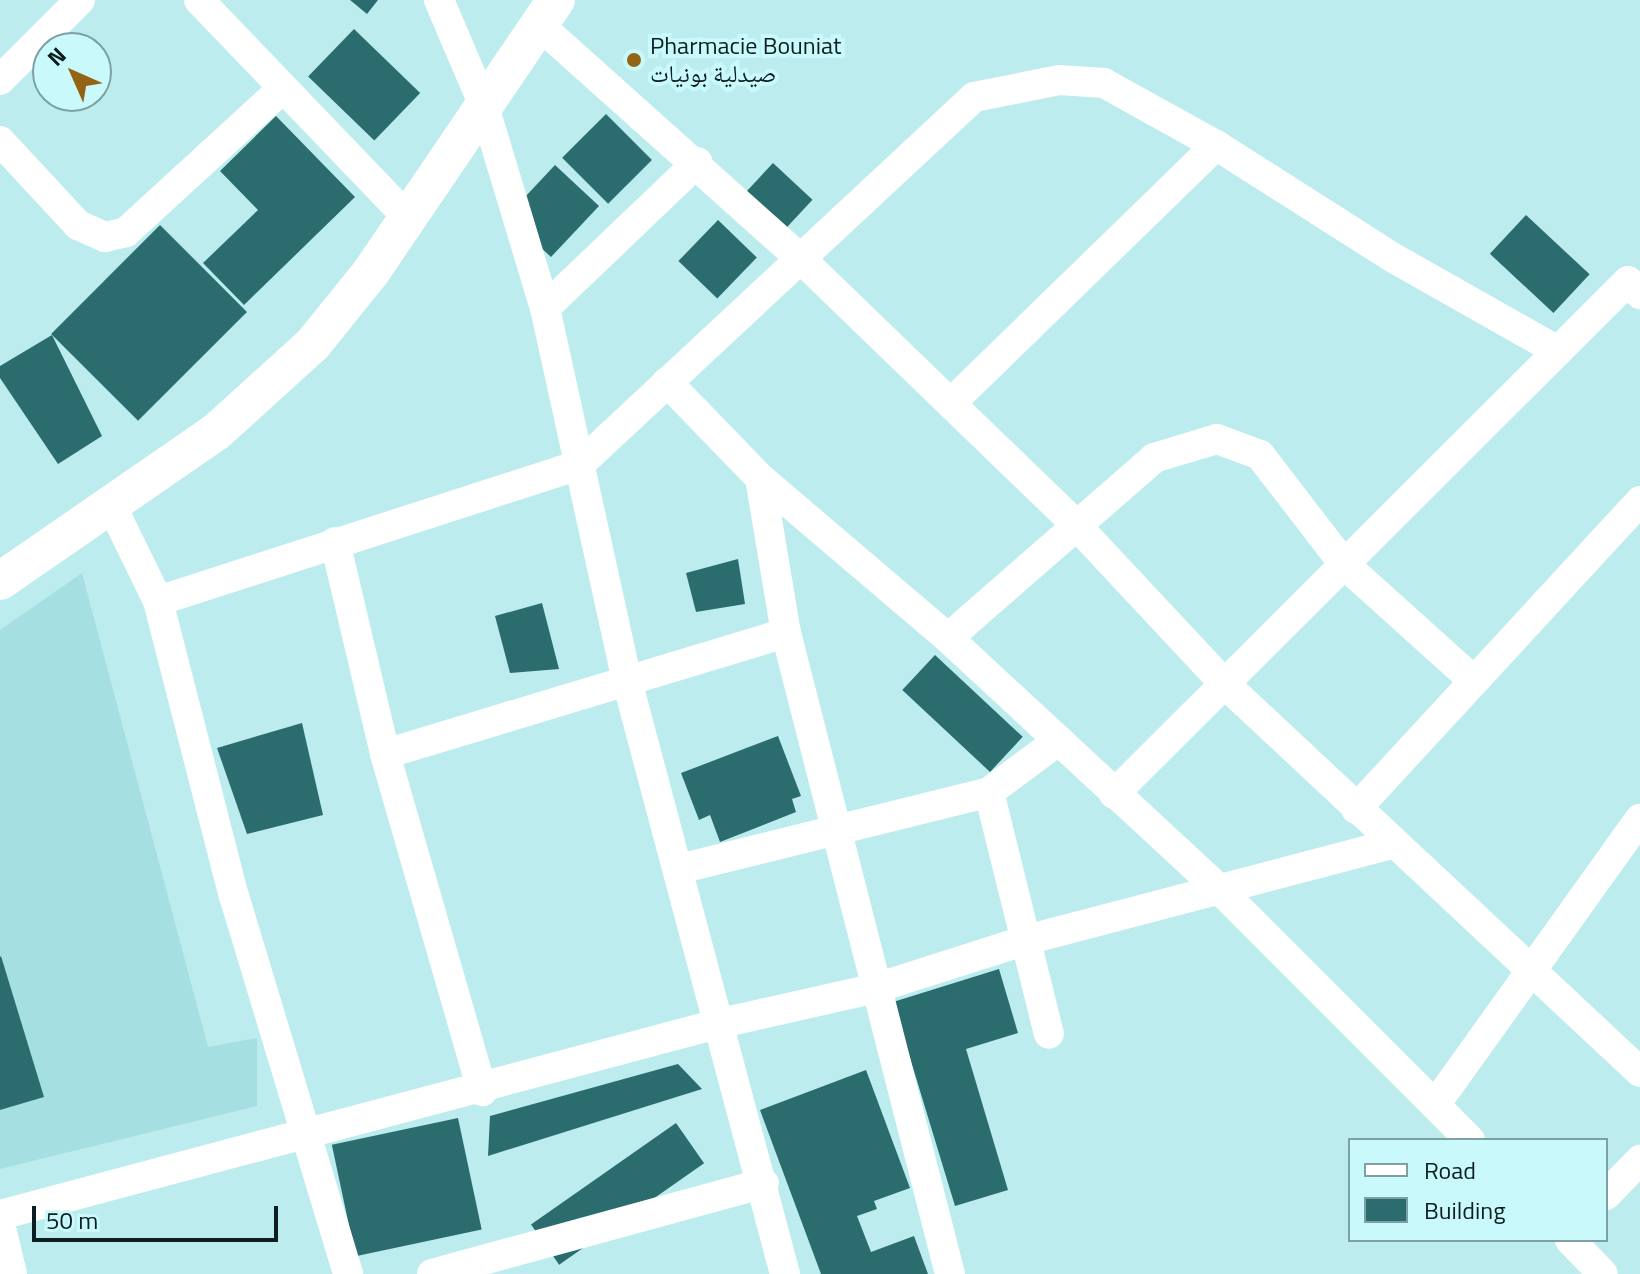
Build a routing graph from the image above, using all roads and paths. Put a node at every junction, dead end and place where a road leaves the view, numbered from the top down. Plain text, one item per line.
1 (80, 0) edge
2 (199, 0) edge
3 (439, 0) edge
4 (547, 12) edge
5 (0, 80) edge
6 (282, 89) junction
7 (483, 103) junction
8 (0, 141) edge
9 (1216, 145) junction
10 (698, 162) junction
11 (408, 218) junction
12 (801, 259) junction
13 (1640, 294) edge
14 (545, 308) junction
15 (1558, 351) junction
16 (667, 382) junction
17 (951, 403) junction
18 (579, 465) junction
19 (760, 478) junction
20 (1640, 501) edge
21 (113, 509) junction
22 (1076, 525) junction
23 (335, 542) junction
24 (1344, 564) junction
25 (2, 576) edge
26 (158, 601) junction
27 (786, 633) junction
28 (948, 638) junction
29 (626, 677) junction
30 (1473, 680) junction
31 (1225, 684) junction
32 (1059, 740) junction
33 (385, 754) junction
34 (989, 792) junction
35 (1114, 794) junction
36 (1356, 809) junction
37 (1640, 819) edge
38 (839, 826) junction
39 (1392, 844) junction
40 (679, 869) junction
41 (1219, 889) junction
42 (1026, 940) junction
43 (1533, 973) junction
44 (876, 988) junction
45 (721, 1023) junction
46 (1049, 1034) dead end
47 (1640, 1072) edge
48 (482, 1091) junction
49 (1435, 1105) junction
50 (307, 1131) junction
51 (1468, 1138) edge
52 (1640, 1160) edge
53 (764, 1183) junction
54 (1608, 1193) edge
55 (0, 1215) edge
56 (0, 1224) edge
57 (1572, 1242) edge
58 (12, 1274) edge
59 (348, 1274) edge
60 (432, 1274) edge
61 (785, 1274) edge
62 (950, 1274) edge
63 (1603, 1274) edge

1 - 5 street
2 - 6 street
3 - 7 street
4 - 7 street
4 - 10 street
6 - 8 street
6 - 11 street
7 - 11 street
7 - 14 street
9 - 12 street
9 - 15 street
9 - 17 street
10 - 12 street
10 - 14 street
11 - 21 street
12 - 16 street
12 - 17 street
13 - 15 street
14 - 18 street
15 - 24 street
16 - 18 street
16 - 19 street
17 - 22 street
18 - 23 street
18 - 29 street
19 - 27 street
19 - 28 street
20 - 30 street
21 - 25 street
21 - 26 street
22 - 24 street
22 - 28 street
22 - 31 street
23 - 26 street
23 - 33 street
24 - 30 street
24 - 31 street
26 - 50 street
27 - 29 street
27 - 38 street
28 - 32 street
29 - 33 street
29 - 40 street
30 - 36 street
31 - 35 street
31 - 36 street
32 - 34 street
32 - 35 street
33 - 48 street
34 - 38 street
34 - 42 street
35 - 41 street
36 - 39 street
37 - 43 street
38 - 40 street
38 - 44 street
39 - 41 street
39 - 43 street
40 - 45 street
41 - 42 street
41 - 49 street
42 - 44 street
42 - 46 street
43 - 47 street
43 - 49 street
44 - 45 street
44 - 62 street
45 - 48 street
45 - 53 street
48 - 50 street
49 - 51 street
50 - 55 street
50 - 59 street
52 - 54 street
53 - 60 street
53 - 61 street
56 - 58 street
57 - 63 street

